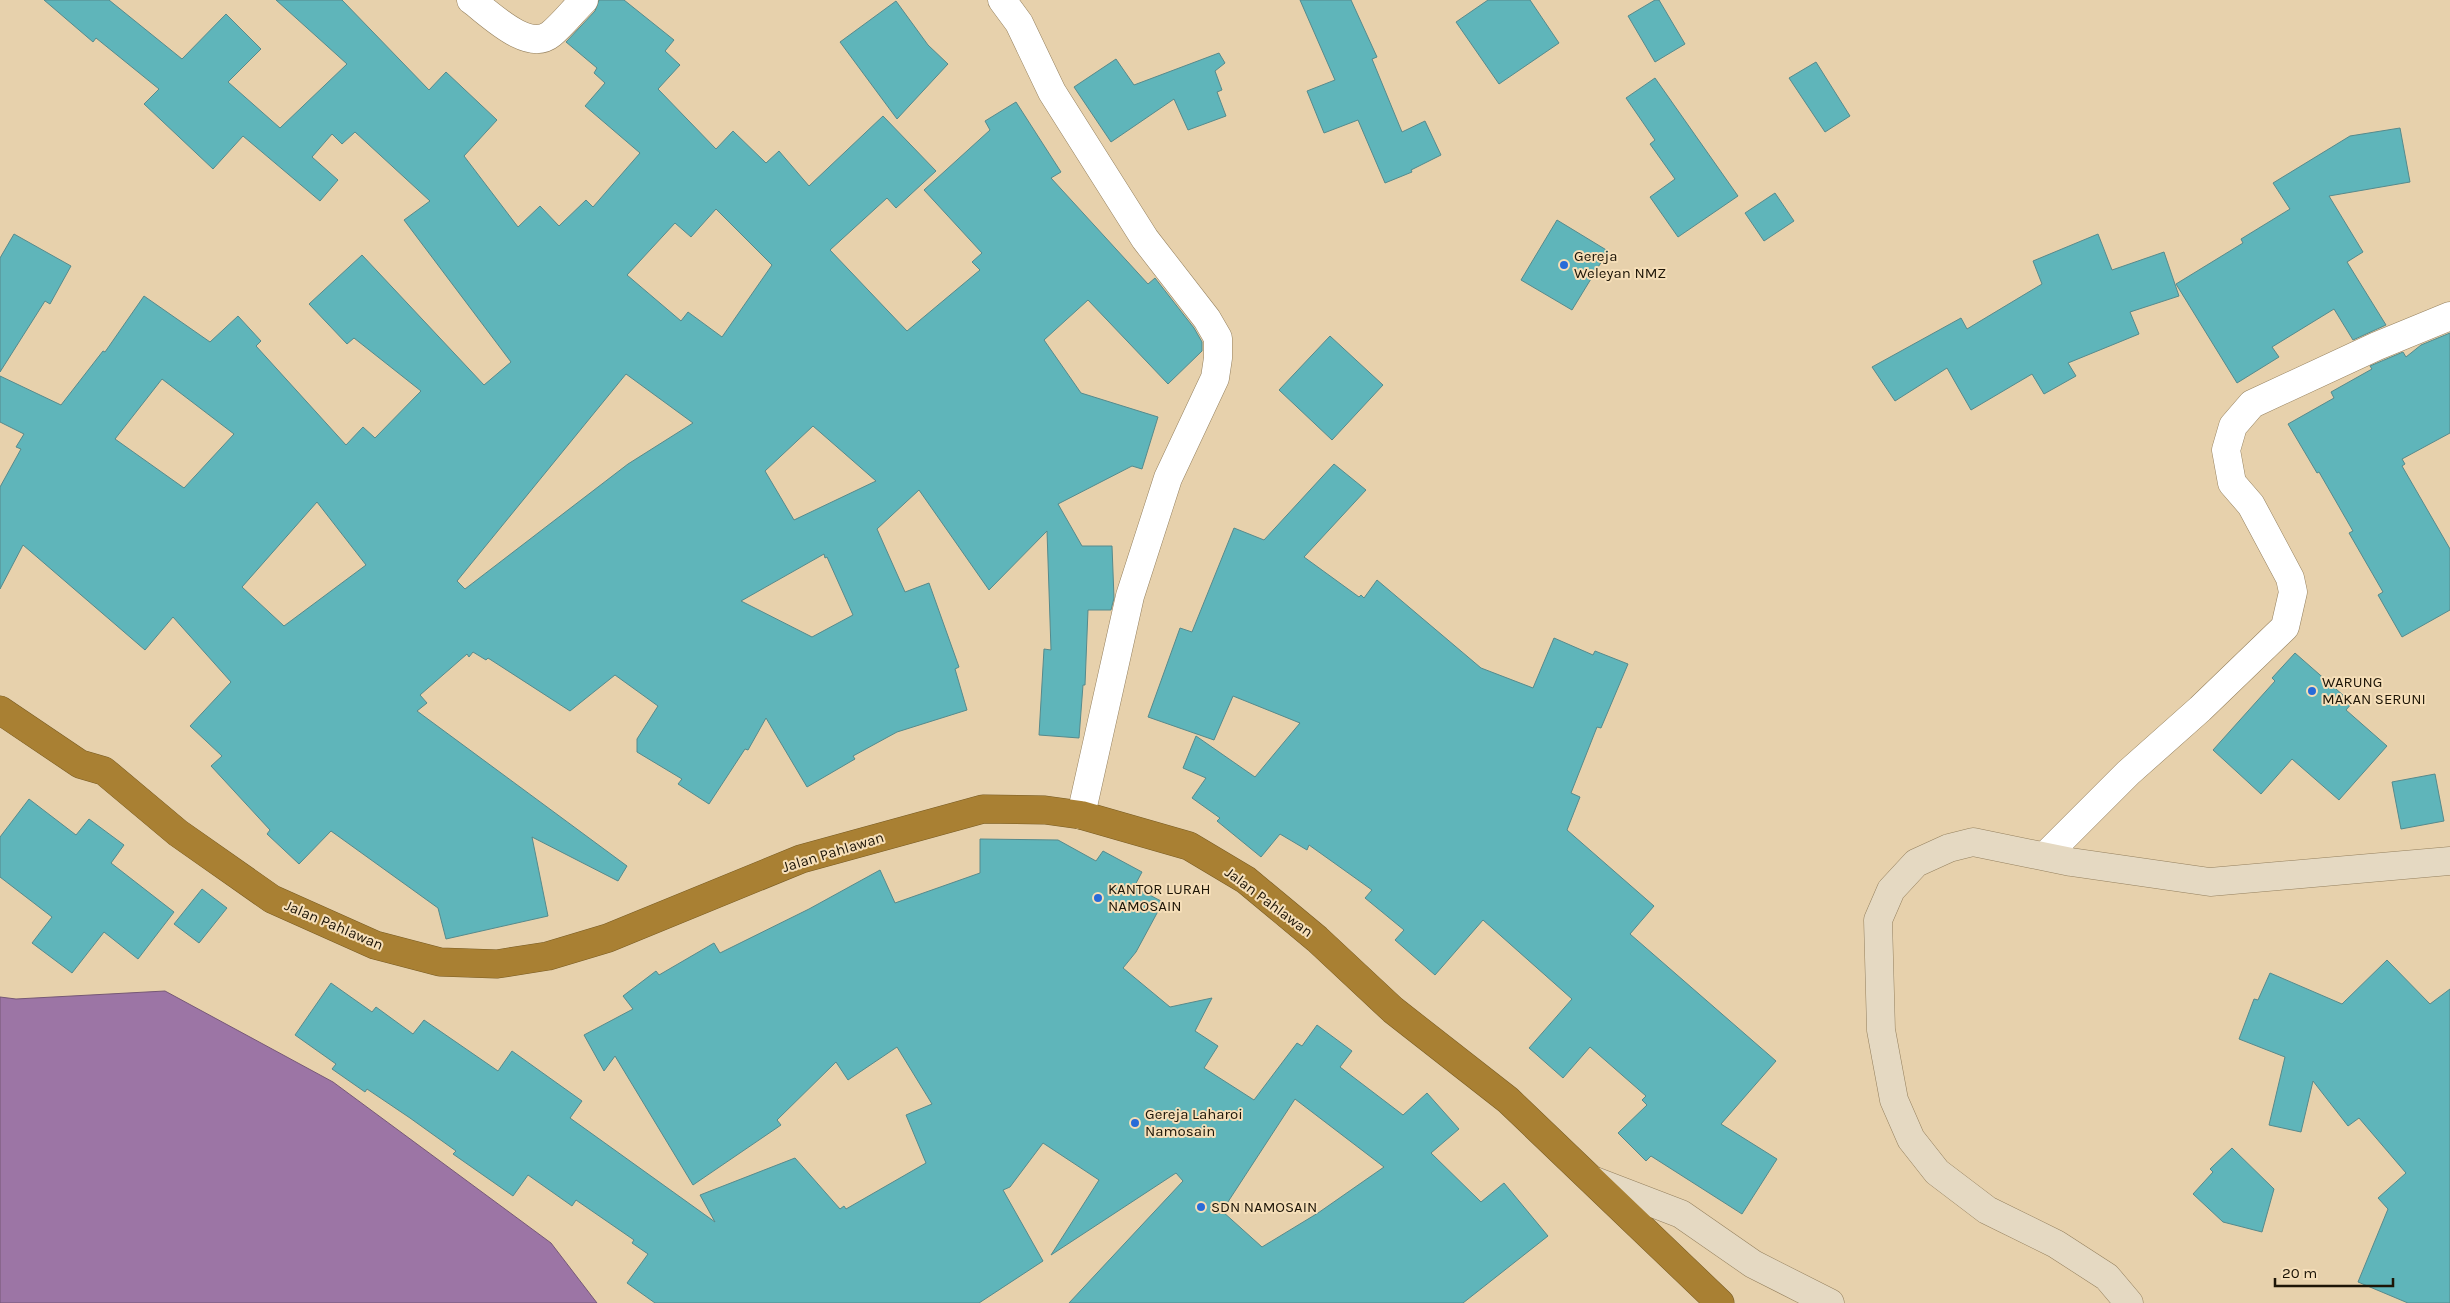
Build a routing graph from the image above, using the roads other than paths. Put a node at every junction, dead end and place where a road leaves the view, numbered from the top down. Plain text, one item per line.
1 (471, 0) edge
2 (584, 0) edge
3 (1002, 0) edge
4 (2450, 316) edge
5 (0, 710) edge
6 (1081, 814) junction
7 (2045, 856) junction
8 (2450, 861) edge
9 (1595, 1182) junction
10 (1720, 1303) edge
11 (1830, 1303) edge
12 (2129, 1303) edge

1 - 2 street
3 - 6 street
4 - 7 street
5 - 6 highway, Jalan Pahlawan
6 - 9 highway, Jalan Pahlawan
7 - 8 street
7 - 12 street
9 - 10 highway, Jalan Pahlawan
9 - 11 street

